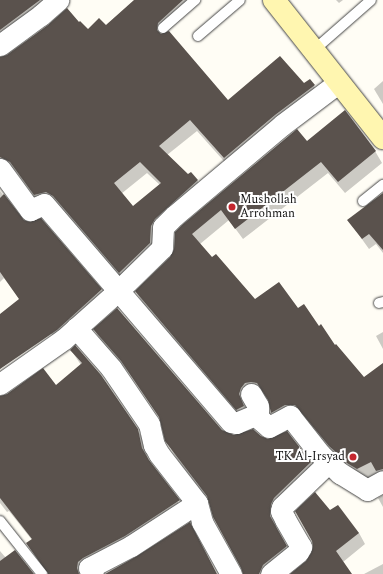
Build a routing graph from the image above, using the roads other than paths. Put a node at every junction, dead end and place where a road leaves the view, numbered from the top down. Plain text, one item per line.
1 (58, 0) edge
2 (195, 0) edge
3 (240, 0) edge
4 (274, 0) edge
5 (371, 0) edge
6 (163, 28) dead end
7 (198, 36) dead end
8 (0, 45) edge
9 (313, 51) junction
10 (339, 82) junction
11 (383, 138) edge
12 (0, 169) edge
13 (383, 185) edge
14 (363, 201) dead end
15 (119, 290) junction
16 (76, 328) junction
17 (0, 384) edge
18 (251, 394) dead end
19 (258, 416) junction
20 (329, 462) junction
21 (383, 481) edge
22 (197, 503) junction
23 (0, 521) edge
24 (42, 574) edge
25 (93, 574) edge
26 (232, 574) edge
27 (271, 574) edge

1 - 8 street
2 - 6 lane
3 - 7 lane
4 - 9 main road
5 - 9 lane
9 - 10 main road
10 - 11 main road
10 - 15 street
12 - 15 street
13 - 14 lane
15 - 16 street
15 - 19 street
16 - 17 street
16 - 22 street
18 - 19 street
19 - 20 street
20 - 21 street
20 - 27 street
22 - 25 street
22 - 26 street
23 - 24 lane

